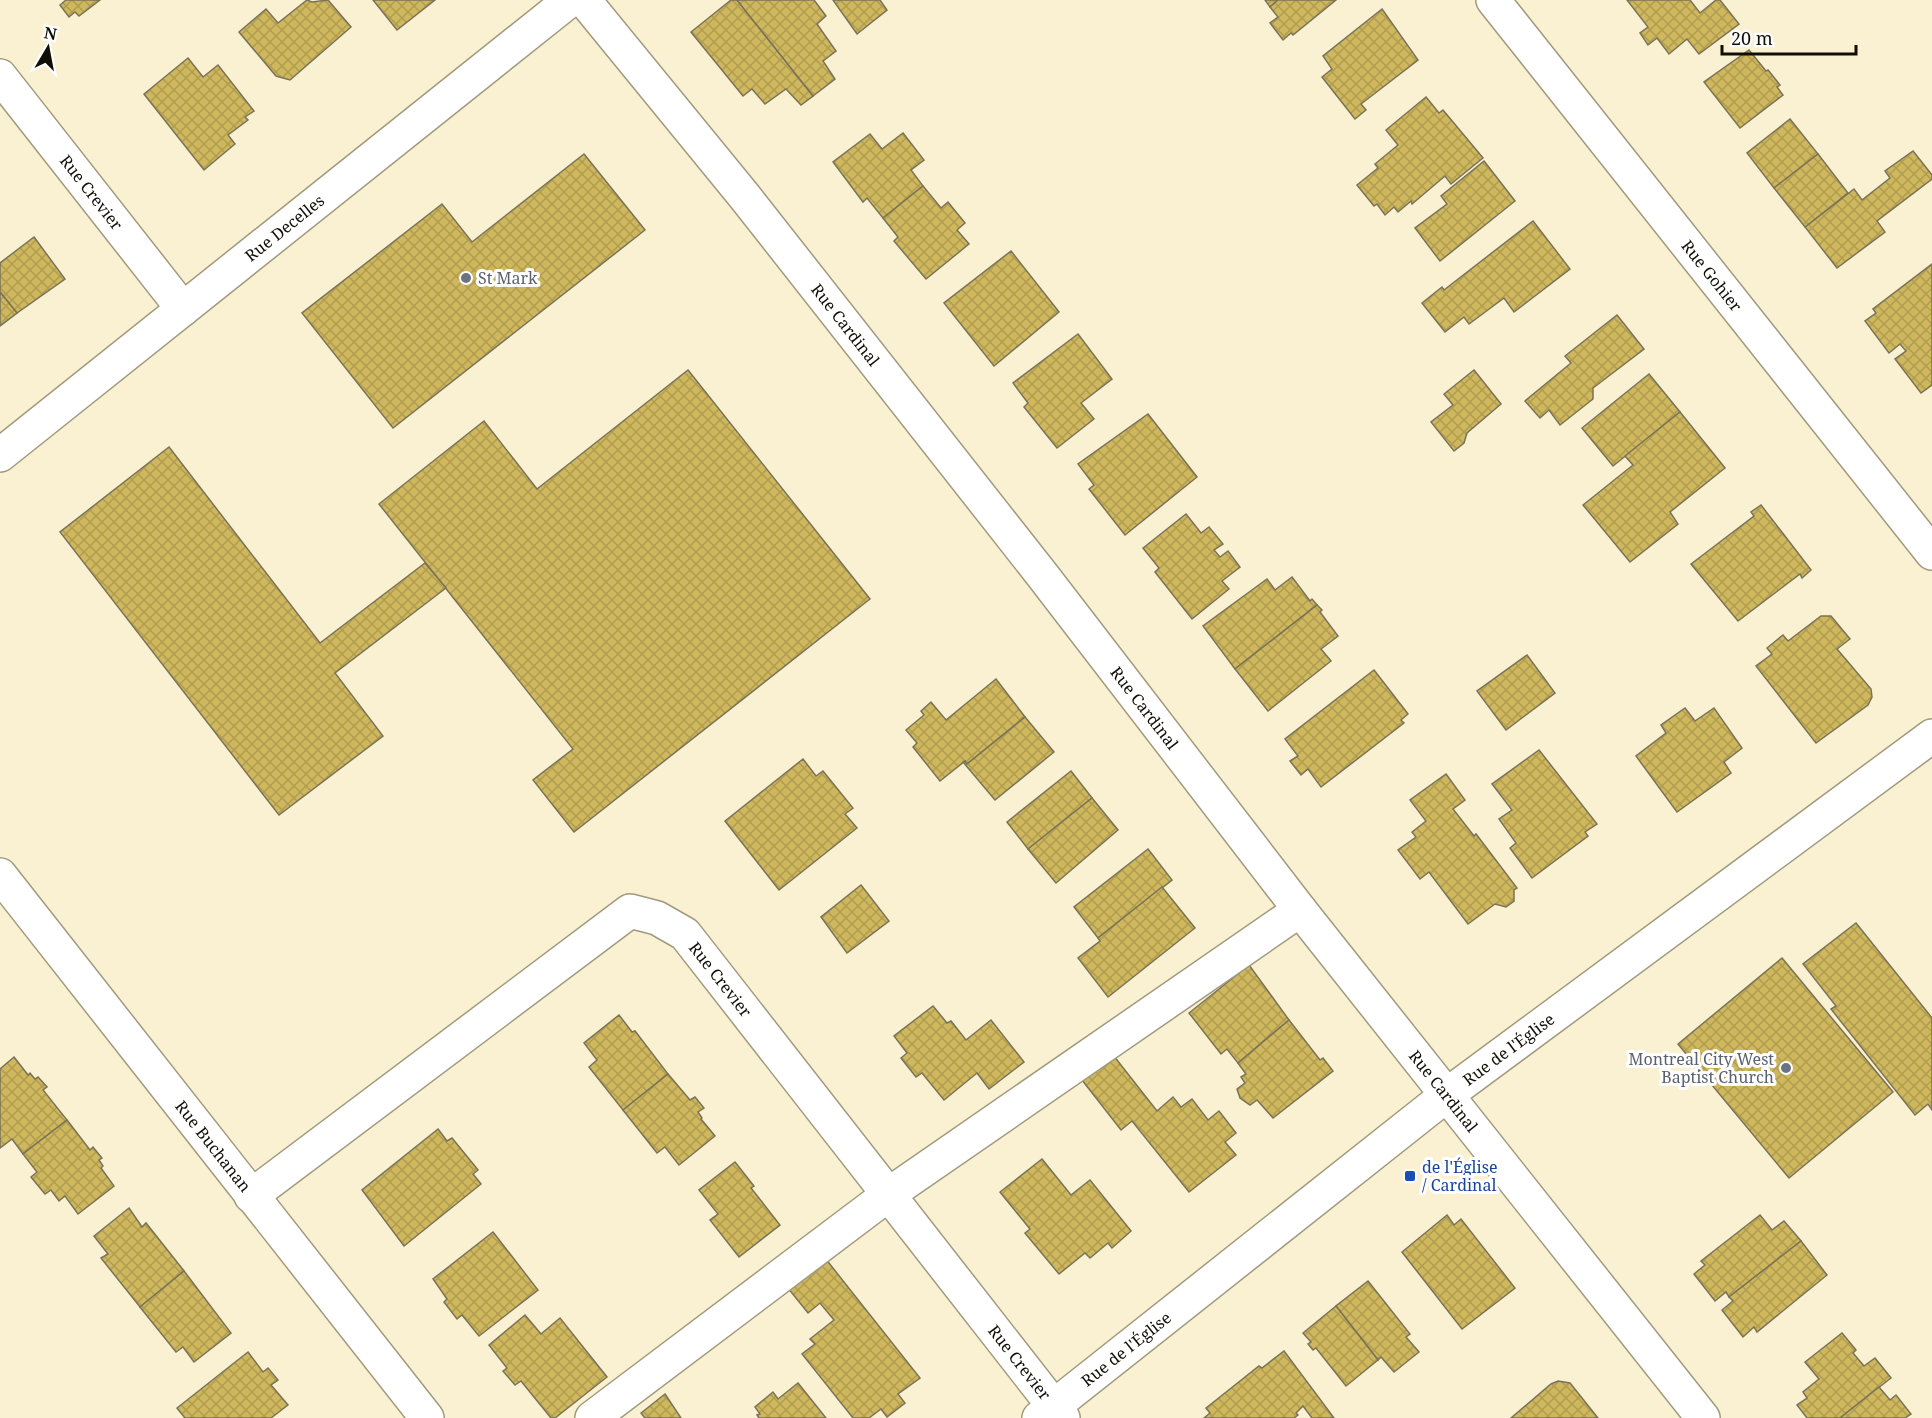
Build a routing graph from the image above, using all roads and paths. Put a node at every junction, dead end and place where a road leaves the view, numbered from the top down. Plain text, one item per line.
1 (570, 0) edge
2 (584, 0) edge
3 (1493, 0) edge
4 (0, 76) edge
5 (183, 309) junction
6 (0, 455) edge
7 (1932, 553) edge
8 (1932, 736) edge
9 (0, 875) edge
10 (1300, 910) junction
11 (1448, 1094) junction
12 (889, 1194) junction
13 (251, 1196) junction
14 (1052, 1414) edge
15 (427, 1418) edge
16 (592, 1418) edge
17 (1703, 1418) edge

1 - 5 street, Rue Decelles
2 - 10 street, Rue Cardinal
3 - 7 street, Rue Gohier
4 - 5 street, Rue Crevier
5 - 6 street, Rue Decelles
8 - 11 street, Rue de l'Église
9 - 13 street, Rue Buchanan
10 - 11 street, Rue Cardinal
10 - 12 street
11 - 14 street, Rue de l'Église
11 - 17 street, Rue Cardinal
12 - 13 street, Rue Crevier
12 - 14 street, Rue Crevier
12 - 16 street
13 - 15 street, Rue Buchanan

